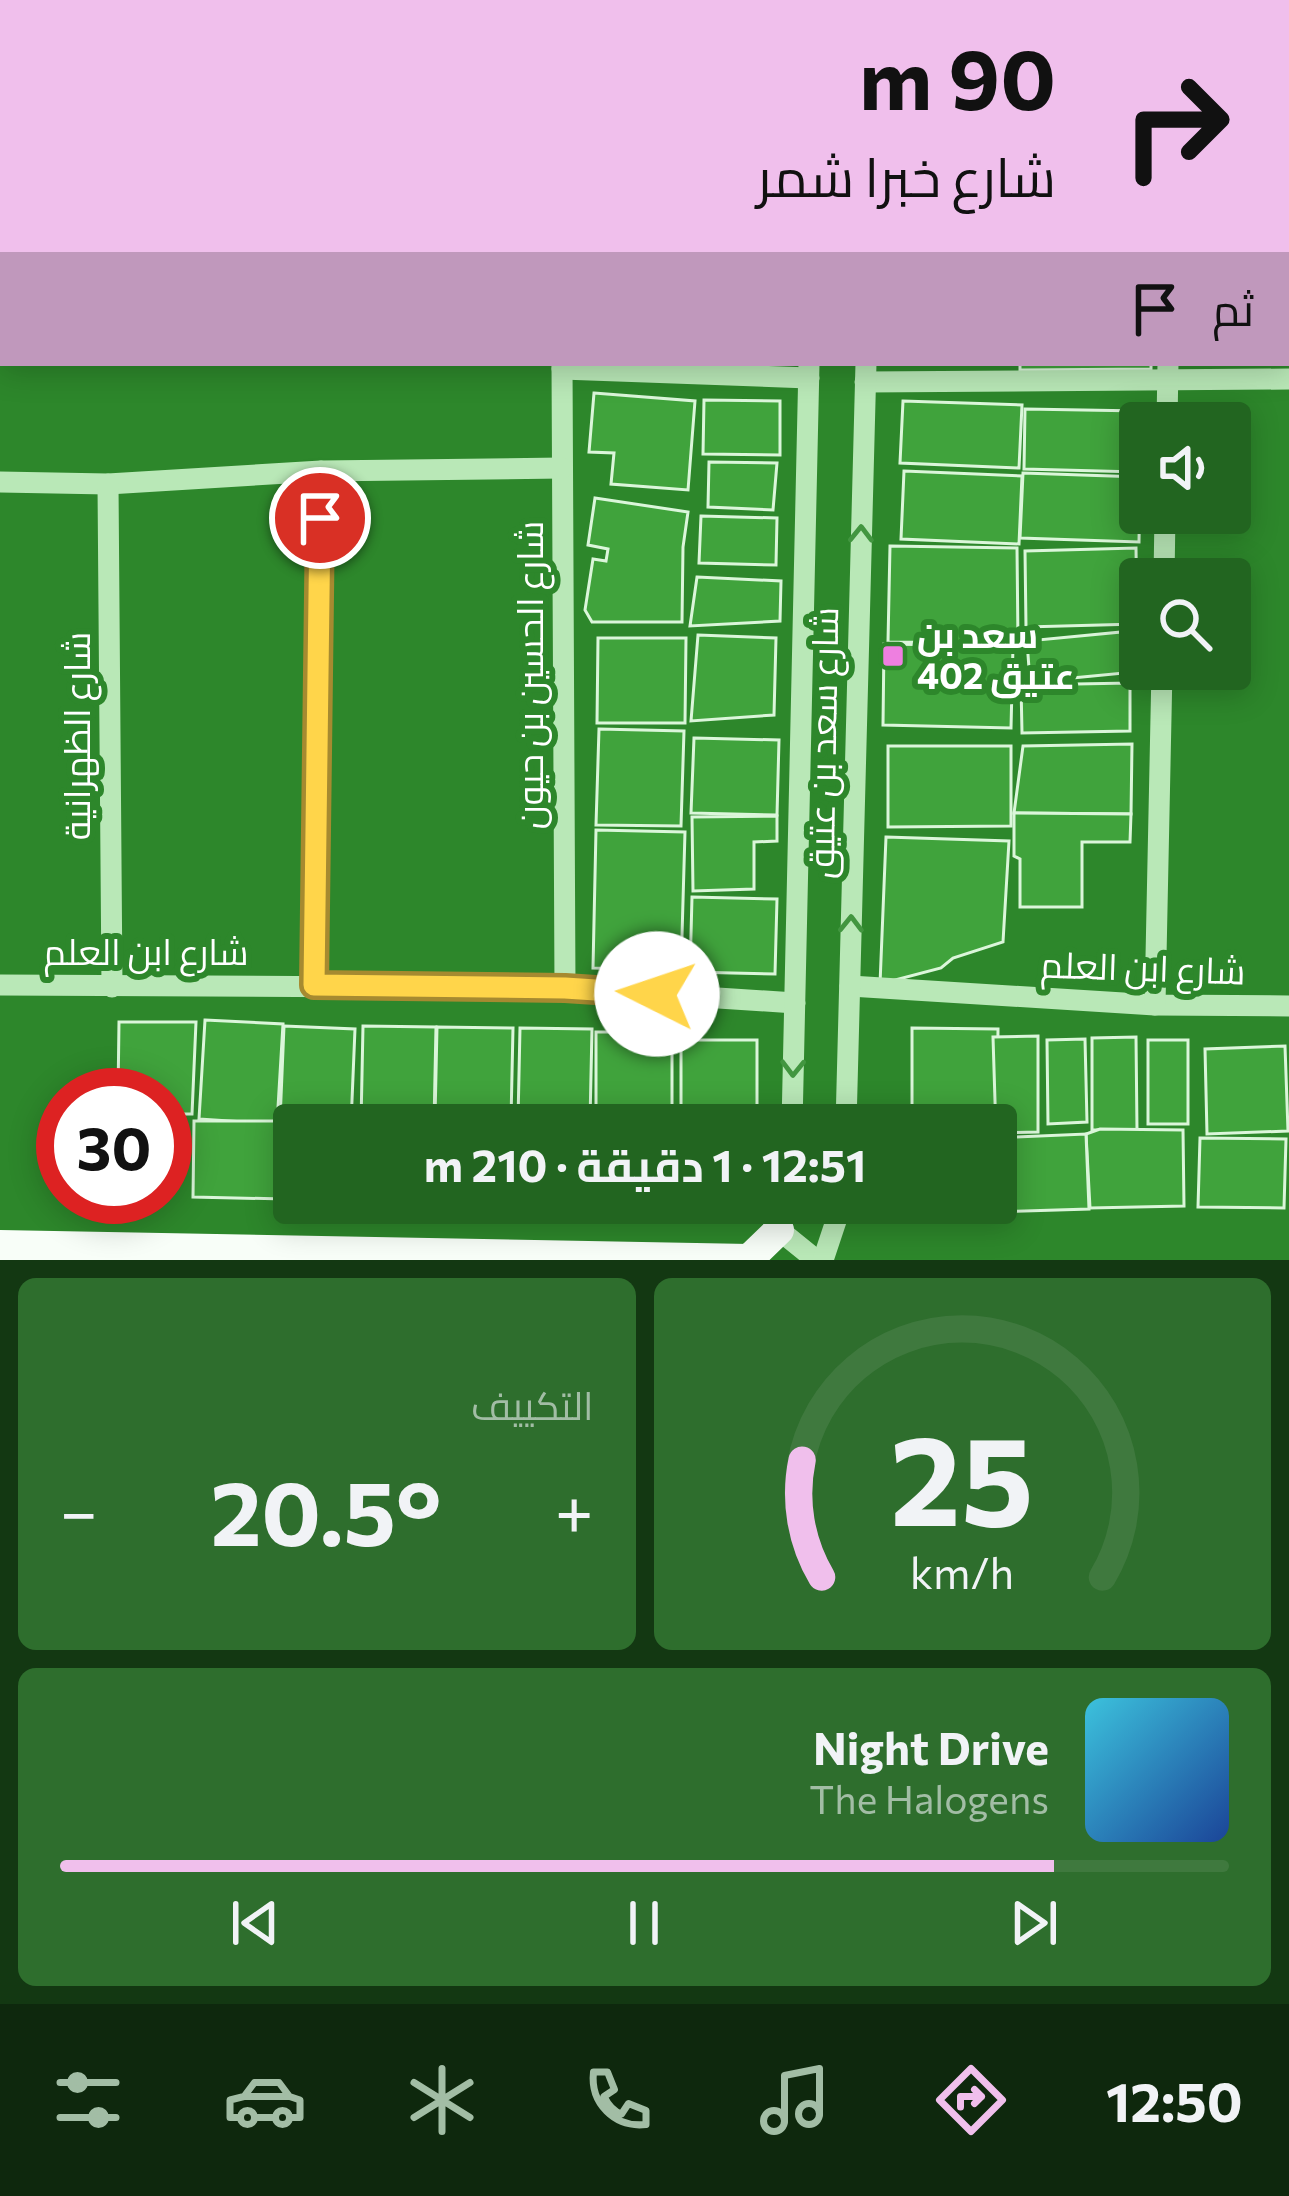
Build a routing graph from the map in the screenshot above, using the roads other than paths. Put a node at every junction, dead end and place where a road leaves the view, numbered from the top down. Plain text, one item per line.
1 (562, 366) edge
2 (809, 370) edge
3 (1168, 371) edge
4 (866, 372) edge
5 (1289, 379) edge
6 (1167, 402) edge
7 (562, 468) junction
8 (320, 471) junction
9 (0, 482) edge
10 (108, 484) junction
11 (1162, 690) edge
12 (0, 985) edge
13 (314, 985) junction
14 (850, 986) junction
15 (112, 987) junction
16 (565, 988) junction
17 (795, 1004) junction
18 (1155, 1005) junction
19 (1289, 1006) edge
20 (793, 1104) edge
21 (847, 1104) edge
22 (777, 1224) edge
23 (789, 1224) edge
24 (834, 1224) edge
25 (0, 1246) edge
26 (820, 1260) edge

1 - 2 street
1 - 7 street, شارع الحسين بن حيون
2 - 17 street, شارع سعد بن عتيق
3 - 4 street
3 - 5 street
3 - 6 street
14 -> 4 street, شارع سعد بن عتيق
7 - 8 street
7 - 16 street, شارع الحسين بن حيون
8 - 10 street
8 - 13 street
9 - 10 street
10 - 15 street, شارع الظهرانية
11 - 18 street
12 - 15 street, شارع ابن العلم
13 - 15 street, شارع ابن العلم
13 - 16 street, شارع ابن العلم
14 - 18 street, شارع ابن العلم
14 - 21 street, شارع سعد بن عتيق
16 - 17 street, شارع ابن العلم
17 -> 20 street, شارع سعد بن عتيق
18 - 19 street, شارع ابن العلم
22 - 25 main road
23 - 26 street
24 - 26 street

